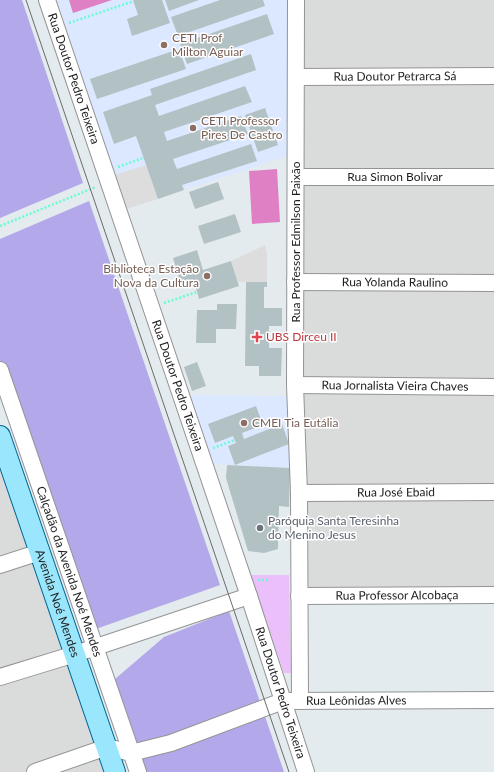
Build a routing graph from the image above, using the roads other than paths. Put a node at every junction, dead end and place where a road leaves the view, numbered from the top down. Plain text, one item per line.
1 (47, 0) edge
2 (296, 0) edge
3 (494, 76) edge
4 (297, 77) junction
5 (296, 177) junction
6 (494, 177) edge
7 (296, 282) junction
8 (494, 283) edge
9 (0, 370) edge
10 (295, 385) junction
11 (494, 387) edge
12 (2, 448) edge
13 (494, 492) edge
14 (299, 493) junction
15 (40, 552) junction
16 (0, 565) edge
17 (494, 595) edge
18 (249, 596) junction
19 (299, 596) junction
20 (95, 648) junction
21 (74, 654) junction
22 (0, 677) edge
23 (494, 700) edge
24 (283, 701) junction
25 (300, 701) junction
26 (107, 747) junction
27 (131, 753) junction
28 (36, 772) edge
29 (115, 772) edge
30 (138, 772) edge
31 (306, 772) edge

1 - 18 street, Rua Doutor Pedro Teixeira
2 - 4 street, Rua Professor Edmilson Paixão
3 - 4 street, Rua Doutor Petrarca Sá
4 - 5 street, Rua Professor Edmilson Paixão
5 - 6 street, Rua Simon Bolivar
5 - 7 street, Rua Professor Edmilson Paixão
7 - 8 street, Rua Yolanda Raulino
7 - 10 street, Rua Professor Edmilson Paixão
9 - 20 street, Calçadão da Avenida Noé Mendes
10 - 11 street, Rua Jornalista Vieira Chaves
10 - 14 street, Rua Professor Edmilson Paixão
12 - 15 main road, Avenida Noé Mendes
13 - 14 street, Rua José Ebaid
14 - 19 street, Rua Professor Edmilson Paixão
15 - 16 street
15 - 21 main road, Avenida Noé Mendes
17 - 19 street, Rua Professor Alcobaça
18 - 20 street
18 - 24 street, Rua Doutor Pedro Teixeira
19 - 25 street, Rua Professor Edmilson Paixão
20 - 21 street
20 - 27 street, Calçadão da Avenida Noé Mendes
21 - 22 street
21 - 26 main road, Avenida Noé Mendes
23 - 25 street, Rua Leônidas Alves
24 - 25 street, Rua Leônidas Alves
24 - 27 street, Rua Leônidas Alves
24 - 31 street, Rua Doutor Pedro Teixeira
26 - 27 street, Rua Leônidas Alves
26 - 28 street
26 - 29 main road, Avenida Noé Mendes
27 - 30 street, Calçadão da Avenida Noé Mendes

